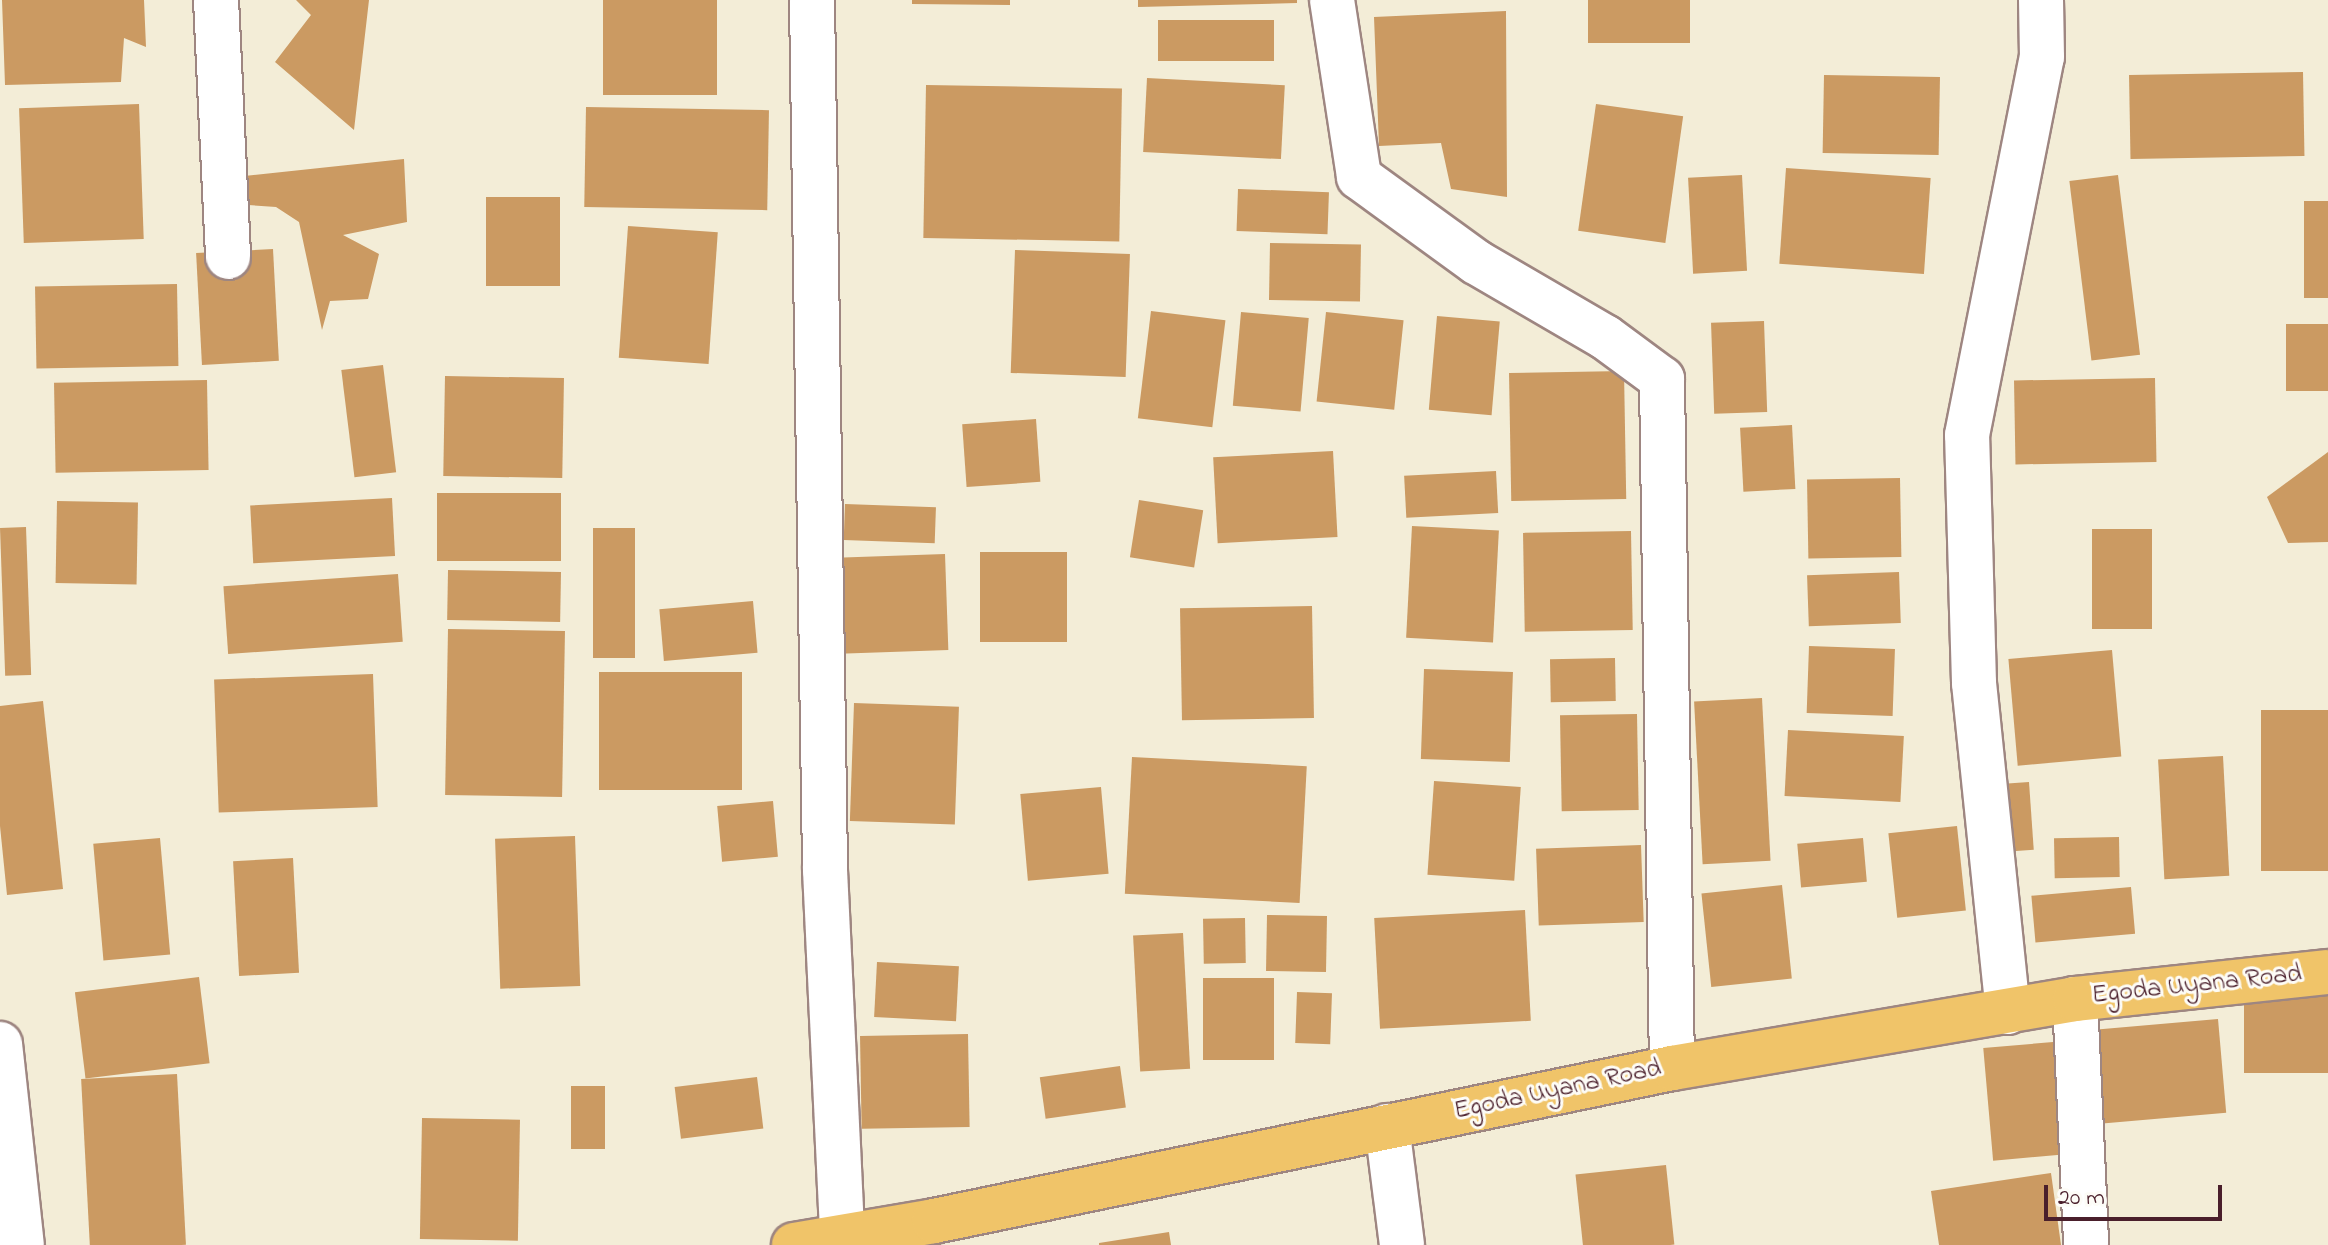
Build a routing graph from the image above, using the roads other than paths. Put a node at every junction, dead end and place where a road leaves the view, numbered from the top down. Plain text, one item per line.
1 (216, 0) edge
2 (812, 0) edge
3 (1332, 0) edge
4 (2041, 0) edge
5 (228, 257) dead end
6 (2328, 972) edge
7 (2075, 999) junction
8 (2008, 1012) junction
9 (0, 1044) edge
10 (1672, 1068) junction
11 (1387, 1126) junction
12 (937, 1233) edge
13 (842, 1237) junction
14 (22, 1245) edge
15 (794, 1245) edge
16 (1402, 1245) edge
17 (2086, 1245) edge

1 - 5 street
2 - 13 street
3 - 10 street
4 - 8 street
6 - 7 main road, Egoda Uyana Road
7 - 8 main road, Egoda Uyana Road
7 - 17 street
8 - 10 main road, Egoda Uyana Road
9 - 14 street
10 - 11 main road, Egoda Uyana Road
11 - 12 main road, Egoda Uyana Road
11 - 16 street
12 - 13 main road, Egoda Uyana Road
13 - 15 main road, Egoda Uyana Road

